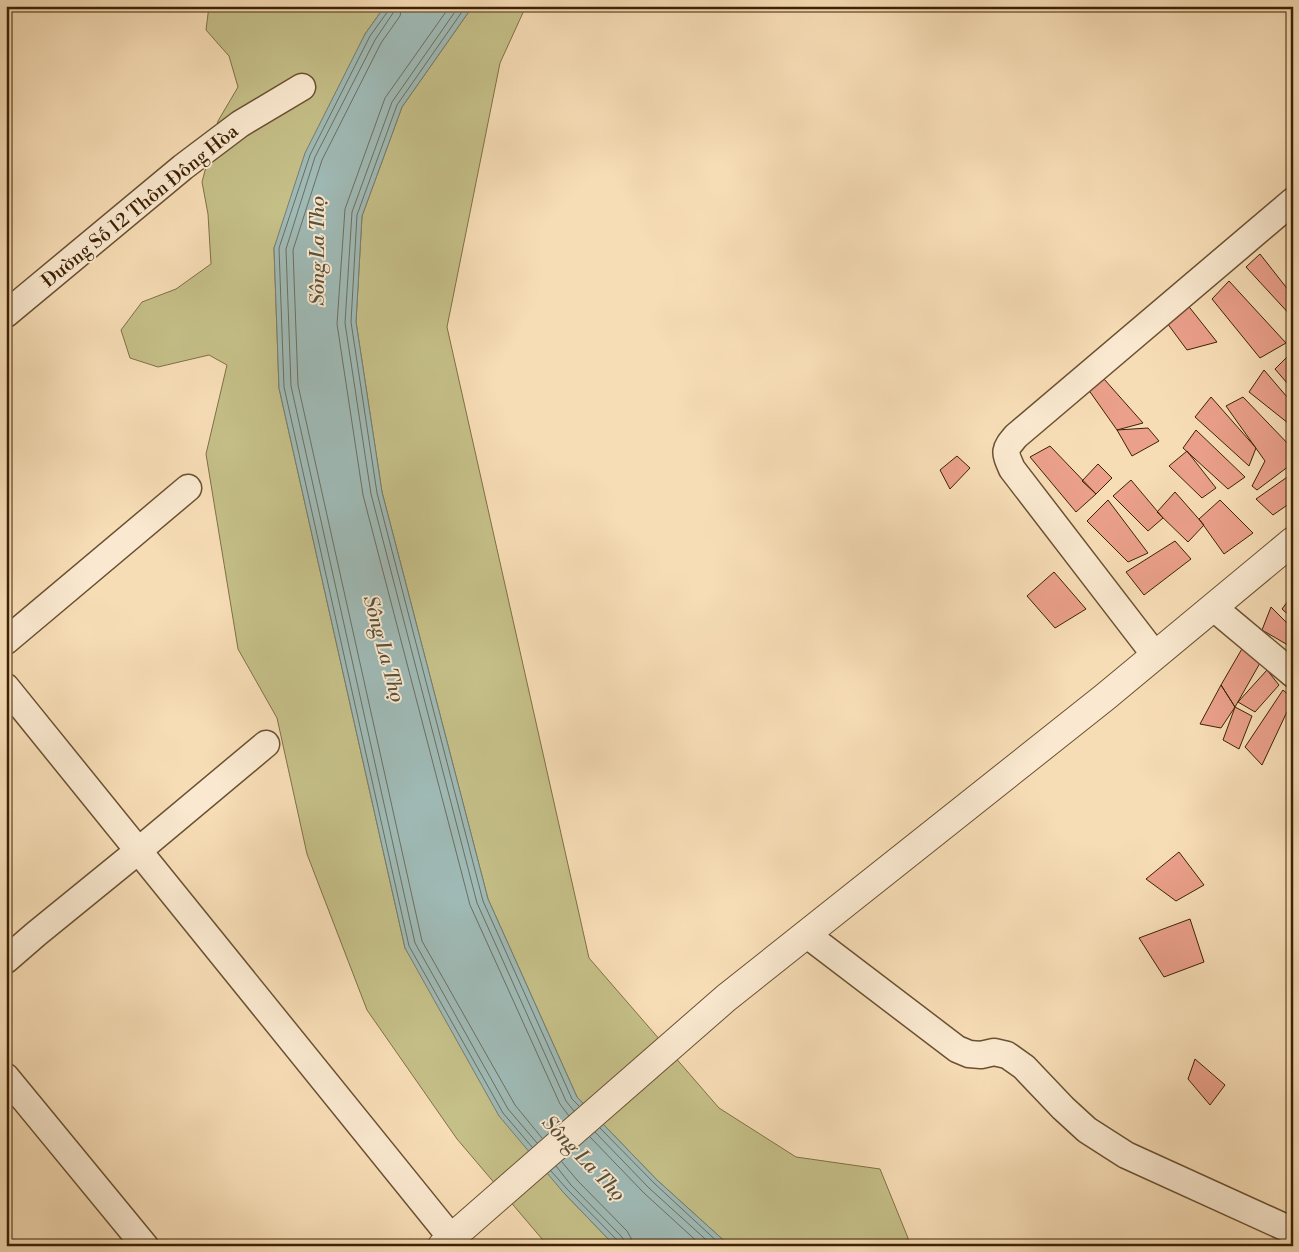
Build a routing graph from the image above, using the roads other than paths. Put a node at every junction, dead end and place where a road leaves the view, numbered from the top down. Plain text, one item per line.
1 (302, 87) dead end
2 (1293, 201) edge
3 (6, 314) edge
4 (188, 488) dead end
5 (1293, 541) edge
6 (1214, 608) junction
7 (6, 641) edge
8 (1155, 655) junction
9 (1293, 674) edge
10 (6, 688) edge
11 (266, 744) dead end
12 (138, 851) junction
13 (806, 934) junction
14 (6, 960) edge
15 (6, 1077) edge
16 (1293, 1231) edge
17 (451, 1243) edge
18 (144, 1246) edge

1 - 3 street, Đường Số 12 Thôn Đông Hòa
2 - 8 street
4 - 7 street
5 - 6 street
6 - 8 street
6 - 9 street
8 - 13 street
10 - 12 street
11 - 12 street
12 - 14 street
12 - 17 street
13 - 16 street
13 - 17 street
15 - 18 street

